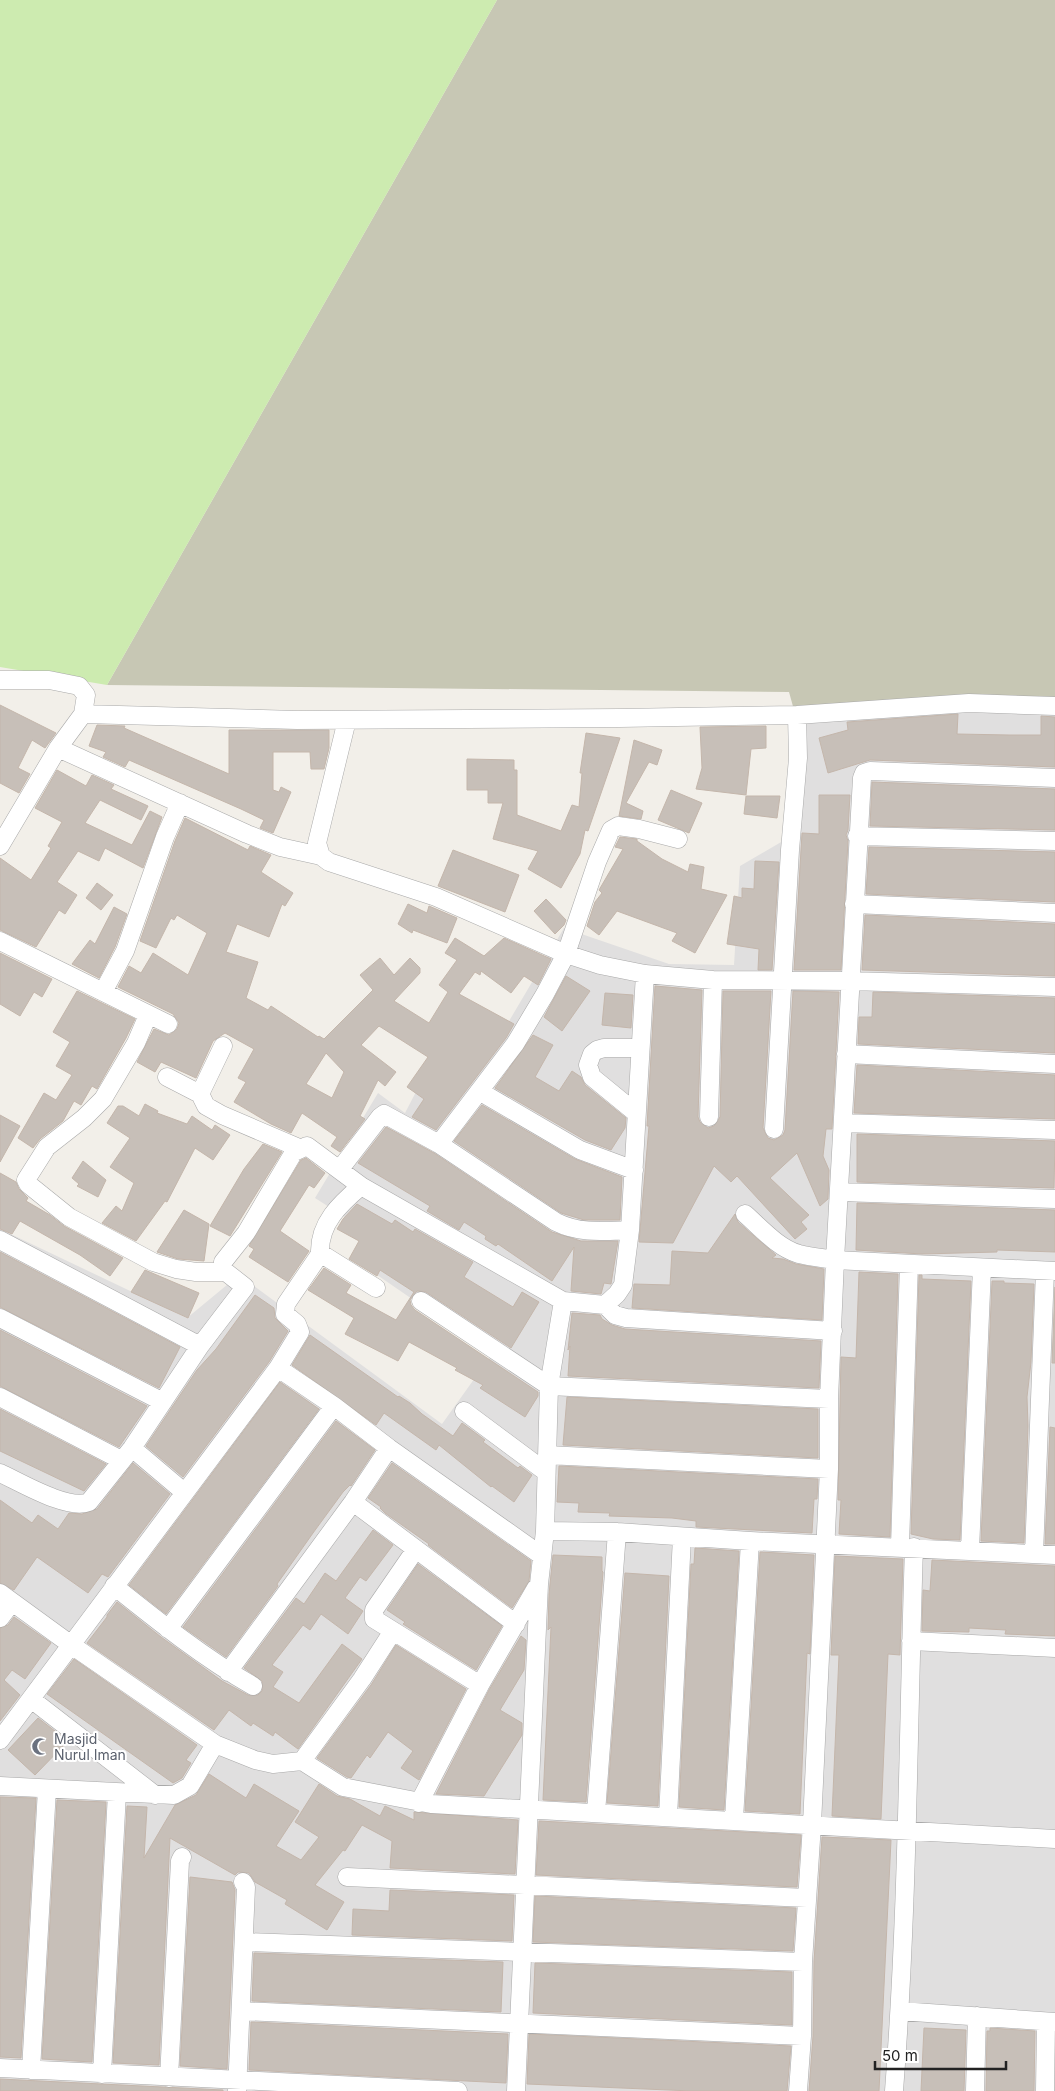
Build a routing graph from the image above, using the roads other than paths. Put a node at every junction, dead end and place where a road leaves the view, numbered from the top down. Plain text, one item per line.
1 (0, 680) edge
2 (1055, 706) edge
3 (83, 714) junction
4 (797, 715) junction
5 (347, 720) junction
6 (58, 748) junction
7 (1055, 778) edge
8 (180, 803) junction
9 (857, 836) junction
10 (678, 839) dead end
11 (1055, 842) edge
12 (0, 846) edge
13 (321, 856) junction
14 (854, 904) junction
15 (1055, 913) edge
16 (0, 942) edge
17 (566, 954) junction
18 (645, 974) junction
19 (713, 980) junction
20 (782, 980) junction
21 (850, 981) junction
22 (1055, 987) edge
23 (103, 992) junction
24 (148, 1015) junction
25 (168, 1024) dead end
26 (223, 1046) dead end
27 (639, 1048) junction
28 (846, 1054) junction
29 (1055, 1064) edge
30 (167, 1077) dead end
31 (479, 1091) junction
32 (200, 1094) junction
33 (636, 1113) junction
34 (709, 1117) dead end
35 (843, 1123) junction
36 (774, 1129) dead end
37 (1055, 1130) edge
38 (439, 1144) junction
39 (299, 1148) junction
40 (340, 1169) junction
41 (634, 1170) junction
42 (361, 1186) junction
43 (840, 1192) junction
44 (1055, 1199) edge
45 (745, 1214) dead end
46 (630, 1230) junction
47 (0, 1240) edge
48 (320, 1254) junction
49 (835, 1260) junction
50 (909, 1264) junction
51 (982, 1268) junction
52 (1050, 1271) edge
53 (224, 1272) junction
54 (376, 1288) dead end
55 (421, 1301) dead end
56 (563, 1301) junction
57 (605, 1304) junction
58 (0, 1318) edge
59 (833, 1331) junction
60 (200, 1346) junction
61 (278, 1368) junction
62 (549, 1386) junction
63 (0, 1397) edge
64 (829, 1399) junction
65 (163, 1402) junction
66 (334, 1406) junction
67 (464, 1411) dead end
68 (389, 1448) junction
69 (127, 1454) junction
70 (547, 1463) junction
71 (828, 1469) junction
72 (0, 1472) edge
73 (184, 1492) junction
74 (353, 1502) junction
75 (545, 1531) junction
76 (617, 1532) junction
77 (682, 1537) junction
78 (750, 1541) junction
79 (824, 1544) junction
80 (907, 1547) junction
81 (416, 1549) junction
82 (970, 1550) junction
83 (1034, 1554) junction
84 (1055, 1555) edge
85 (542, 1556) junction
86 (539, 1584) junction
87 (114, 1586) junction
88 (6, 1597) edge
89 (0, 1618) edge
90 (516, 1624) junction
91 (168, 1629) junction
92 (393, 1631) junction
93 (911, 1641) junction
94 (70, 1644) junction
95 (1055, 1648) edge
96 (228, 1672) junction
97 (480, 1685) junction
98 (253, 1686) dead end
99 (31, 1699) junction
100 (0, 1740) edge
101 (215, 1744) junction
102 (302, 1761) junction
103 (0, 1786) edge
104 (47, 1789) junction
105 (117, 1793) junction
106 (155, 1795) junction
107 (419, 1803) junction
108 (528, 1810) junction
109 (596, 1813) junction
110 (668, 1816) junction
111 (734, 1820) junction
112 (812, 1824) junction
113 (907, 1830) junction
114 (1055, 1839) edge
115 (182, 1857) dead end
116 (347, 1877) dead end
117 (243, 1882) dead end
118 (525, 1884) junction
119 (807, 1898) junction
120 (244, 1942) junction
121 (522, 1952) junction
122 (802, 1962) junction
123 (241, 2011) junction
124 (900, 2011) junction
125 (977, 2016) junction
126 (1051, 2022) edge
127 (519, 2023) junction
128 (802, 2036) junction
129 (0, 2068) edge
130 (31, 2070) junction
131 (102, 2074) junction
132 (169, 2078) junction
133 (237, 2086) edge
134 (458, 2091) edge
135 (516, 2091) edge
136 (798, 2091) edge
137 (894, 2091) edge
138 (975, 2091) edge
139 (1045, 2091) edge

1 - 3 street
2 - 4 street
3 - 5 street
3 - 6 street
4 - 5 street
4 - 20 street
5 - 13 street
6 - 8 street
6 - 12 street
7 - 9 street
8 - 13 street
8 - 23 street
9 - 11 street
9 - 14 street
10 - 17 street
13 - 17 street
14 - 15 street
14 - 21 street
16 - 23 street
17 - 18 street
17 - 31 street
18 - 19 street
18 - 27 street
19 - 20 street
19 - 34 street
20 - 21 street
20 - 36 street
21 - 22 street
21 - 28 street
23 - 24 street
24 - 25 street
24 - 53 street
26 - 32 street
27 - 33 street
27 - 33 street
28 - 29 street
28 - 35 street
30 - 32 street
31 - 38 street
31 - 41 street
32 - 39 street
33 - 41 street
35 - 37 street
35 - 43 street
38 - 40 street
38 - 46 street
39 - 40 street
39 - 53 street
40 - 42 street
41 - 46 street
42 - 48 street
42 - 56 street
43 - 44 street
43 - 49 street
45 - 49 street
46 - 57 street
47 - 60 street
48 - 54 street
48 - 61 street
49 - 50 street
49 - 59 street
50 - 51 street
50 - 80 street
51 - 52 street
51 - 82 street
52 - 83 street
53 - 60 street
55 - 62 street
56 - 57 street
56 - 62 street
57 - 59 street
58 - 65 street
59 - 64 street
60 - 65 street
61 - 66 street
61 - 73 street
62 - 64 street
62 - 70 street
63 - 69 street
64 - 71 street
65 - 69 street
66 - 68 street
66 - 91 street
67 - 70 street
68 - 74 street
68 - 85 street
69 - 72 street
69 - 73 street
70 - 71 street
70 - 75 street
71 - 79 street
73 - 87 street
74 - 81 street
74 - 96 street
75 - 76 street
75 - 85 street
76 - 77 street
76 - 109 street
77 - 78 street
77 - 110 street
78 - 79 street
78 - 111 street
79 - 80 street
79 - 112 street
80 - 82 street
80 - 93 street
81 - 90 street
81 - 92 street
82 - 83 street
83 - 84 street
85 - 86 street
86 - 90 street
86 - 108 street
87 - 91 street
87 - 94 street
88 - 89 street
88 - 94 street
90 - 97 street
91 - 96 street
92 - 97 street
92 - 102 street
93 - 95 street
93 - 113 street
94 - 99 street
94 - 101 street
96 - 98 street
97 - 107 street
99 - 100 street
99 - 106 street
101 - 102 street
101 - 106 street
102 - 107 street
103 - 104 street
104 - 105 street
104 - 130 street
105 - 106 street
105 - 131 street
107 - 108 street
108 - 109 street
108 - 118 street
109 - 110 street
110 - 111 street
111 - 112 street
112 - 113 street
112 - 119 street
113 - 114 street
113 - 124 street
115 - 132 street
116 - 118 street
117 - 120 street
118 - 119 street
118 - 121 street
119 - 122 street
120 - 121 street
120 - 123 street
121 - 122 street
121 - 127 street
122 - 128 street
123 - 127 street
123 - 133 street
124 - 125 street
124 - 137 street
125 - 126 street
125 - 138 street
126 - 139 street
127 - 128 street
127 - 135 street
128 - 136 street
129 - 130 street
130 - 131 street
131 - 132 street
132 - 133 street
133 - 134 street

